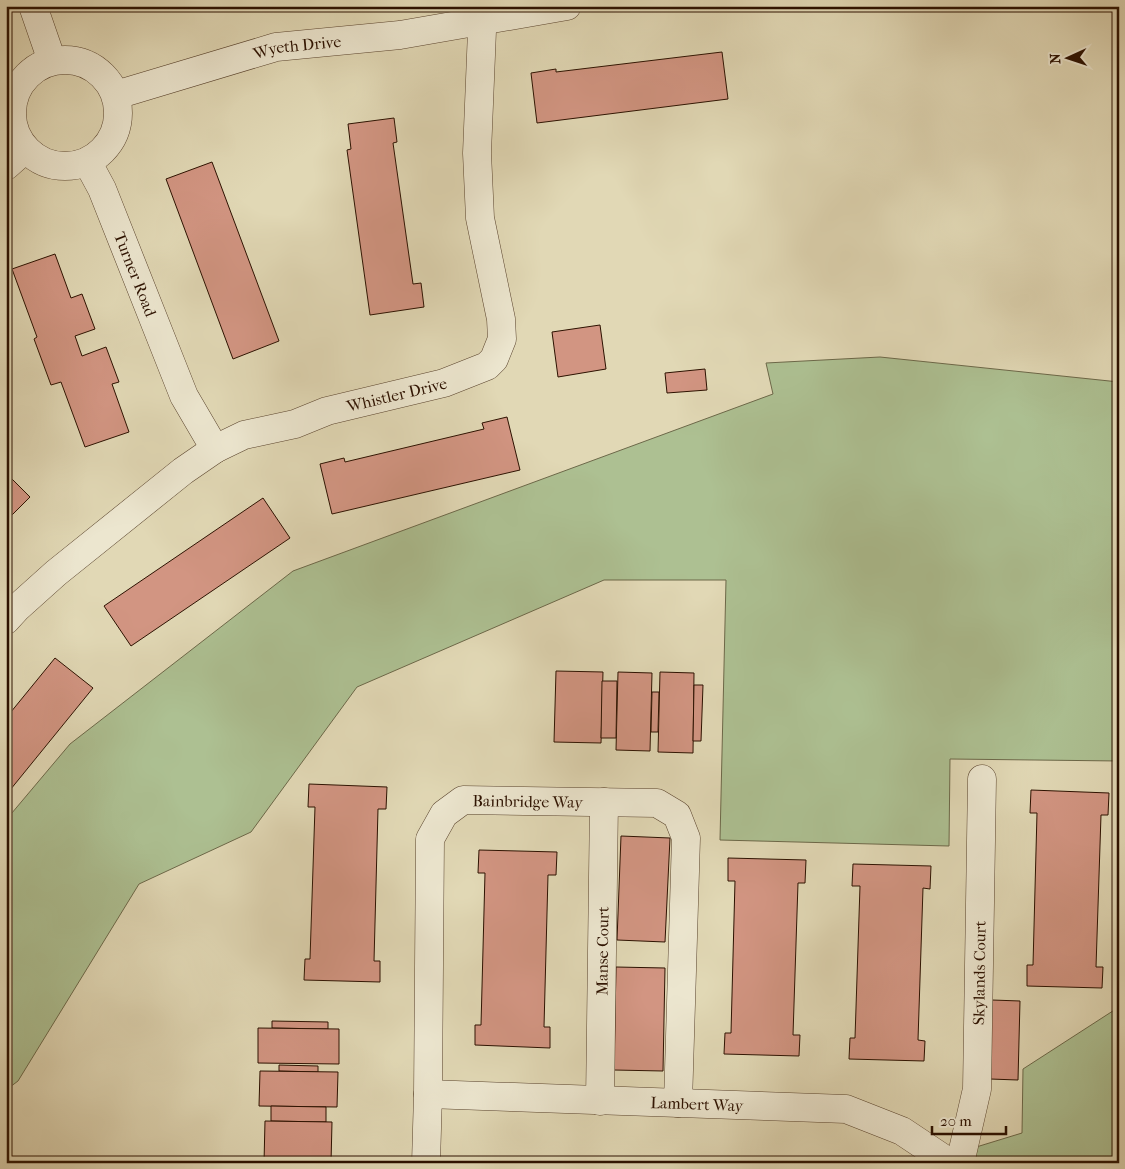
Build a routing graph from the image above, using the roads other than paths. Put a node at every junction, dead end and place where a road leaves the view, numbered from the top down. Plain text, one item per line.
1 (33, 6) edge
2 (567, 6) edge
3 (483, 14) edge
4 (52, 61) junction
5 (116, 95) junction
6 (15, 158) edge
7 (88, 163) junction
8 (215, 449) junction
9 (6, 620) edge
10 (982, 779) dead end
11 (604, 802) junction
12 (428, 1094) junction
13 (600, 1100) junction
14 (678, 1103) junction
15 (426, 1163) edge
16 (950, 1163) edge
17 (960, 1163) edge

1 - 4 street
2 - 3 street, Wyeth Drive
3 - 5 street, Wyeth Drive
3 - 8 street, Whistler Drive
4 - 5 street
4 - 6 street
5 - 7 street
6 - 7 street
7 - 8 street, Turner Road
8 - 9 street, Whistler Drive
10 - 17 street, Skylands Court
11 - 12 street, Bainbridge Way
11 - 13 street, Manse Court
11 - 14 street, Bainbridge Way
12 - 13 street, Lambert Way
12 - 15 street, Bainbridge Way
13 - 14 street, Lambert Way
14 - 16 street, Lambert Way

